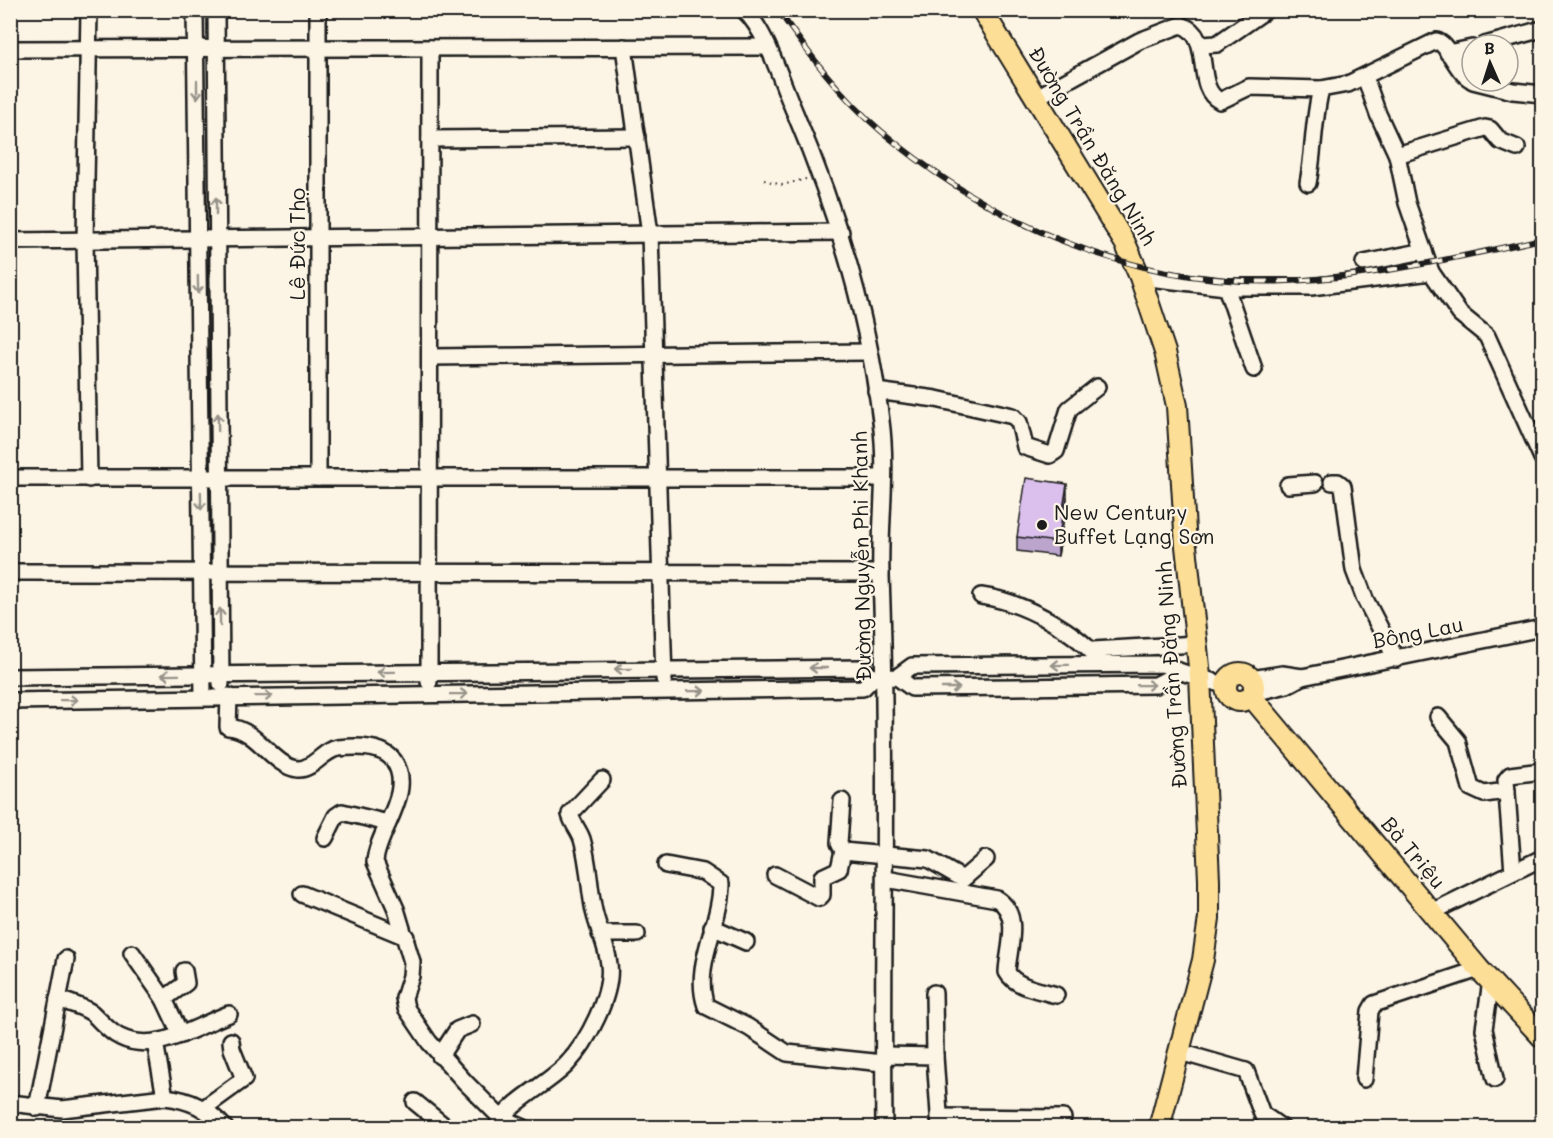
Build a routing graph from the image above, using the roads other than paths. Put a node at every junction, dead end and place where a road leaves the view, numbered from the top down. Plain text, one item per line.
1 (89, 10) edge
2 (195, 10) edge
3 (216, 10) edge
4 (318, 10) edge
5 (744, 10) edge
6 (982, 10) edge
7 (1266, 10) edge
8 (1542, 29) edge
9 (1520, 35) edge
10 (1200, 45) junction
11 (624, 47) junction
12 (766, 47) junction
13 (87, 48) junction
14 (196, 48) junction
15 (216, 48) junction
16 (430, 48) junction
17 (10, 49) edge
18 (319, 49) junction
19 (1460, 50) edge
20 (1448, 53) junction
21 (1460, 72) edge
22 (1365, 77) junction
23 (1321, 89) junction
24 (1520, 93) edge
25 (1542, 94) edge
26 (1037, 97) junction
27 (637, 137) junction
28 (430, 139) junction
29 (1517, 148) dead end
30 (1397, 155) junction
31 (1308, 183) dead end
32 (841, 232) junction
33 (650, 234) junction
34 (430, 236) junction
35 (319, 237) junction
36 (198, 239) junction
37 (216, 239) junction
38 (85, 240) junction
39 (10, 241) edge
40 (1424, 251) junction
41 (1364, 263) dead end
42 (1431, 272) junction
43 (1140, 277) junction
44 (1226, 287) junction
45 (868, 352) junction
46 (654, 354) junction
47 (430, 357) junction
48 (1254, 369) dead end
49 (1097, 387) dead end
50 (876, 391) junction
51 (1542, 458) edge
52 (10, 478) edge
53 (201, 478) junction
54 (219, 478) junction
55 (318, 478) junction
56 (430, 478) junction
57 (658, 478) junction
58 (883, 478) junction
59 (89, 479) junction
60 (1332, 482) dead end
61 (1315, 483) dead end
62 (1288, 485) dead end
63 (10, 572) edge
64 (202, 572) junction
65 (219, 572) junction
66 (429, 573) junction
67 (661, 573) junction
68 (881, 573) junction
69 (981, 596) dead end
70 (1541, 630) edge
71 (1197, 644) junction
72 (1092, 650) junction
73 (1396, 659) junction
74 (1102, 664) junction
75 (664, 669) junction
76 (429, 672) junction
77 (1179, 673) junction
78 (203, 675) junction
79 (221, 675) junction
80 (1200, 676) junction
81 (10, 677) edge
82 (885, 677) junction
83 (1226, 686) joint
84 (1252, 689) junction
85 (664, 691) junction
86 (429, 694) junction
87 (203, 696) junction
88 (225, 696) junction
89 (10, 701) edge
90 (1438, 717) dead end
91 (1542, 771) edge
92 (602, 780) dead end
93 (1507, 790) junction
94 (842, 801) dead end
95 (387, 823) junction
96 (325, 838) dead end
97 (843, 851) junction
98 (886, 853) junction
99 (1542, 858) edge
100 (986, 859) dead end
101 (666, 865) dead end
102 (1514, 872) junction
103 (776, 875) dead end
104 (886, 879) junction
105 (302, 894) dead end
106 (1432, 912) junction
107 (712, 927) junction
108 (600, 934) junction
109 (637, 934) dead end
110 (406, 937) junction
111 (746, 942) dead end
112 (132, 953) dead end
113 (66, 959) dead end
114 (183, 972) dead end
115 (1485, 975) junction
116 (934, 993) dead end
117 (1056, 995) dead end
118 (58, 999) junction
119 (164, 999) junction
120 (229, 1014) dead end
121 (472, 1024) dead end
122 (180, 1035) junction
123 (1542, 1037) edge
124 (231, 1041) dead end
125 (154, 1042) junction
126 (1180, 1052) junction
127 (440, 1056) junction
128 (935, 1056) junction
129 (883, 1059) junction
130 (1364, 1079) dead end
131 (1495, 1079) dead end
132 (165, 1097) junction
133 (415, 1102) dead end
134 (10, 1103) edge
135 (37, 1108) junction
136 (204, 1108) junction
137 (1063, 1118) dead end
138 (1263, 1121) edge
139 (498, 1123) edge
140 (939, 1123) edge
141 (220, 1126) edge
142 (447, 1128) edge
143 (524, 1128) edge
144 (884, 1128) edge
145 (1160, 1128) edge
146 (1282, 1128) edge

1 - 13 street
2 - 14 street
3 - 15 street
4 - 18 street, Lê Đức Thọ
5 - 12 street, Đường Nguyễn Phi Khanh
6 - 26 main road, Đường Trần Đăng Ninh
7 - 10 street
8 - 9 street
10 - 23 street
10 - 26 street
11 - 12 street
11 - 16 street
11 - 27 street
12 - 32 street, Đường Nguyễn Phi Khanh
13 - 14 street
13 - 17 street
13 - 38 street
14 - 15 street
14 -> 36 street
15 - 18 street
37 -> 15 street
16 - 18 street
16 - 28 street
18 - 35 street, Lê Đức Thọ
19 - 20 street
20 - 21 street
20 - 22 street
22 - 23 street
22 - 30 street
23 - 31 street
24 - 25 street
26 - 43 main road, Đường Trần Đăng Ninh
27 - 28 street
27 - 33 street
28 - 34 street
29 - 30 street
30 - 40 street
32 - 33 street
32 - 45 street, Đường Nguyễn Phi Khanh
33 - 34 street
33 - 46 street
34 - 35 street
34 - 47 street
35 - 37 street
35 - 55 street, Lê Đức Thọ
36 - 37 street
36 - 38 street
36 -> 53 street
54 -> 37 street
38 - 39 street
38 - 59 street
40 - 41 street
40 - 42 street
42 - 44 street
42 - 51 street
43 - 44 street
43 - 71 main road, Đường Trần Đăng Ninh
44 - 48 street
45 - 46 street
45 - 50 street, Đường Nguyễn Phi Khanh
46 - 47 street
46 - 57 street
47 - 56 street
49 - 50 street
50 - 58 street, Đường Nguyễn Phi Khanh
52 - 59 street
53 - 54 street
53 - 59 street
53 -> 64 street
54 - 55 street
54 - 65 street
55 - 56 street
56 - 57 street
56 - 66 street
57 - 58 street
57 - 67 street
58 - 68 street, Đường Nguyễn Phi Khanh
60 - 73 street
61 - 62 street
63 - 64 street
64 - 65 street
64 - 78 street
65 - 66 street
79 -> 65 street
66 - 67 street
66 - 76 street
67 - 68 street
67 - 75 street
68 - 82 street, Đường Nguyễn Phi Khanh
69 - 72 street
70 - 73 street, Bông Lau
71 - 72 street
71 - 80 main road, Đường Trần Đăng Ninh
72 - 74 street
73 - 84 street, Bông Lau
74 - 77 street
74 -> 82 street
75 -> 76 street
82 -> 75 street
75 - 85 street
76 -> 79 street
76 - 86 street
77 - 80 street
82 -> 77 street
78 - 79 street
78 -> 81 street
78 - 87 street
79 - 88 street
80 - 83 street
80 - 126 main road, Đường Trần Đăng Ninh
85 -> 82 street
82 - 98 street, Đường Nguyễn Phi Khanh
83 - 84 main road
84 - 106 main road, Bà Triệu
86 -> 85 street
88 -> 86 street
87 - 88 street
89 -> 87 street
88 - 95 street
90 - 93 street
91 - 93 street
92 - 108 street
93 - 102 street
94 - 97 street
95 - 96 street
95 - 110 street
97 - 98 street
97 - 103 street
98 - 100 street
98 - 104 street, Đường Nguyễn Phi Khanh
99 - 102 street
101 - 107 street
102 - 106 street
104 - 117 street
104 - 129 street, Đường Nguyễn Phi Khanh
105 - 110 street
106 - 115 main road, Bà Triệu
107 - 111 street
107 - 129 street
108 - 109 street
108 - 139 street
110 - 127 street
112 - 119 street
113 - 118 street
114 - 119 street
115 - 123 main road, Bà Triệu
115 - 130 street
115 - 131 street
116 - 128 street
118 - 125 street
118 - 135 street
119 - 122 street
120 - 122 street
121 - 127 street
122 - 125 street
124 - 136 street
125 - 132 street
126 - 138 street
126 - 145 main road, Đường Trần Đăng Ninh
127 - 139 street
128 - 129 street
128 - 140 street
129 - 144 street, Đường Nguyễn Phi Khanh
132 - 135 street
132 - 136 street
133 - 142 street
134 - 135 street
136 - 141 street
137 - 140 street
138 - 146 street
139 - 143 street

